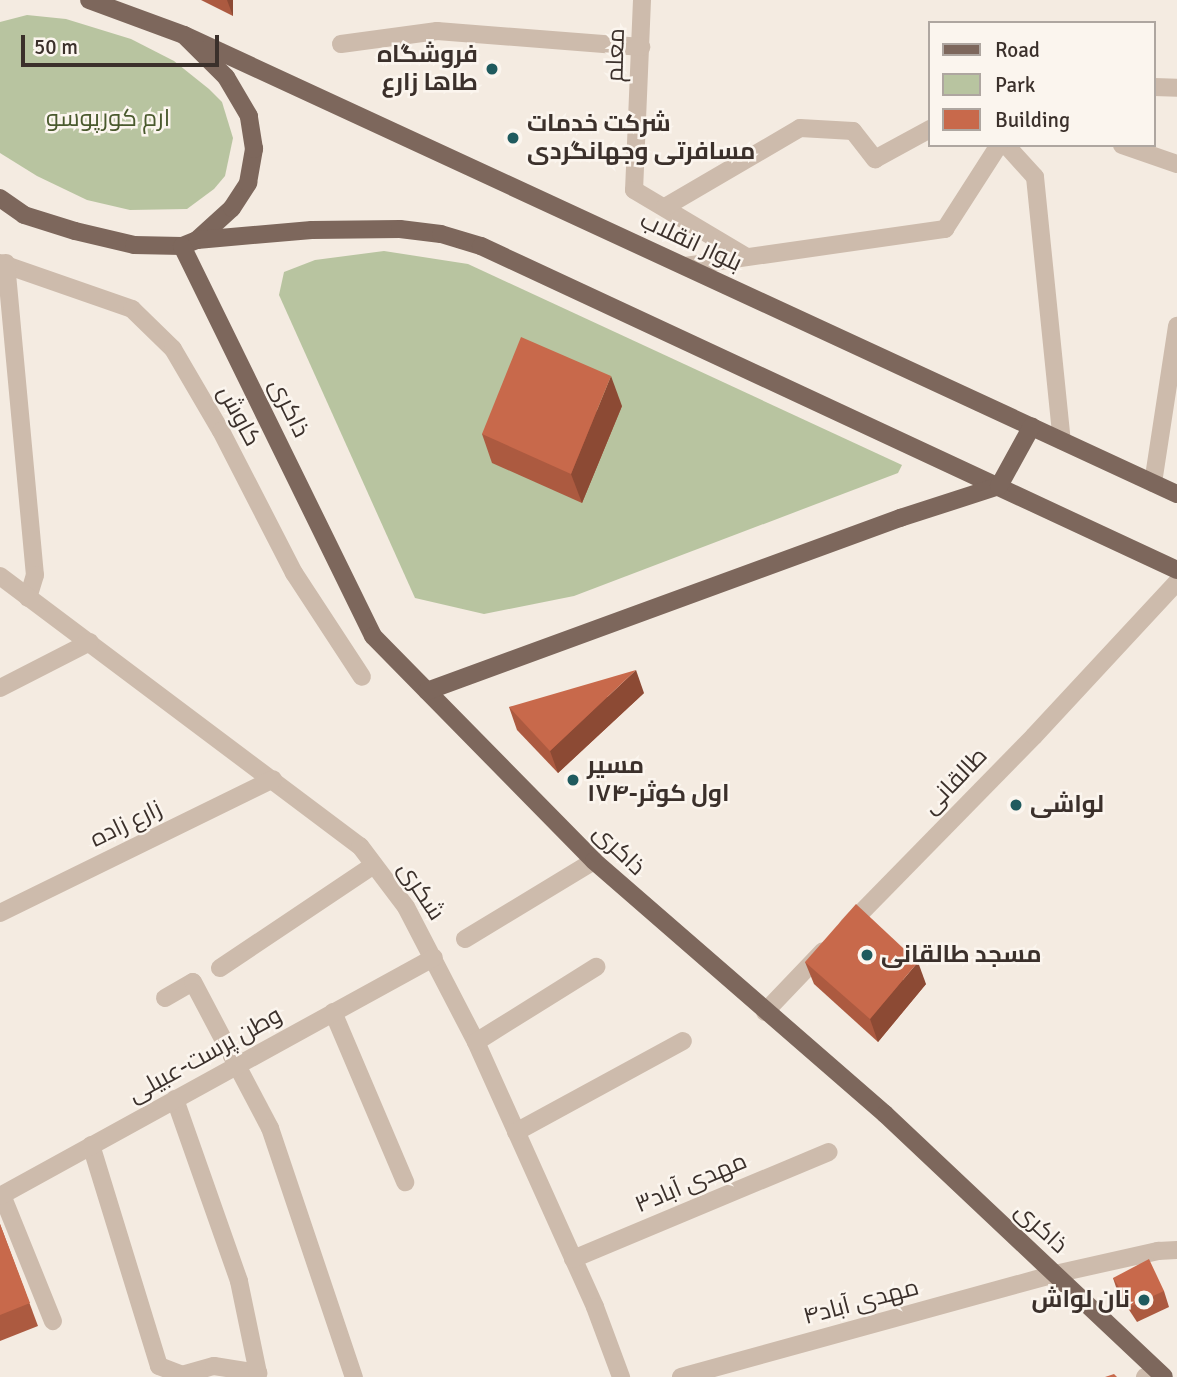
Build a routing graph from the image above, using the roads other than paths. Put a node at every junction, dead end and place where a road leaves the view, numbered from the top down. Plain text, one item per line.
1 (89, 0) edge
2 (642, 0) edge
3 (184, 36) junction
4 (341, 44) dead end
5 (641, 47) junction
6 (1156, 86) edge
7 (1177, 88) edge
8 (928, 130) edge
9 (998, 147) edge
10 (1008, 147) edge
11 (1128, 147) edge
12 (1177, 164) edge
13 (0, 198) edge
14 (665, 207) junction
15 (0, 215) edge
16 (24, 215) junction
17 (190, 243) junction
18 (747, 257) junction
19 (3, 263) edge
20 (685, 266) junction
21 (1177, 326) edge
22 (1032, 426) junction
23 (1062, 440) junction
24 (1153, 483) junction
25 (999, 486) junction
26 (1177, 494) edge
27 (1177, 570) edge
28 (0, 576) edge
29 (1177, 582) edge
30 (28, 598) junction
31 (90, 642) junction
32 (362, 677) dead end
33 (0, 688) edge
34 (427, 691) junction
35 (273, 779) junction
36 (594, 861) junction
37 (374, 865) junction
38 (0, 913) edge
39 (465, 939) dead end
40 (434, 957) junction
41 (596, 967) dead end
42 (220, 968) dead end
43 (165, 998) dead end
44 (333, 1012) junction
45 (765, 1012) junction
46 (683, 1041) dead end
47 (476, 1042) junction
48 (237, 1065) junction
49 (176, 1099) junction
50 (516, 1132) junction
51 (91, 1145) junction
52 (828, 1152) dead end
53 (405, 1182) dead end
54 (1, 1195) edge
55 (1177, 1250) edge
56 (573, 1259) junction
57 (1055, 1274) junction
58 (53, 1321) dead end
59 (1156, 1376) edge
60 (354, 1377) edge
61 (621, 1377) edge
62 (681, 1377) edge

1 - 3 main road, بلوار انقلاب
2 - 5 street, معلم
3 - 17 main road
3 - 20 main road, بلوار انقلاب
4 - 5 street
5 - 14 street, معلم
6 - 7 street
8 - 14 street
9 - 18 street
10 - 23 street
11 - 12 street
13 - 16 main road
14 - 18 street, معلم
15 - 16 main road
16 - 17 main road
17 - 25 main road
17 - 34 main road, ذاکری
18 - 20 street
19 - 30 street
19 - 32 street, کاوش
20 - 22 main road, بلوار انقلاب
21 - 24 street
22 - 23 main road, بلوار انقلاب
22 - 25 main road
23 - 24 main road, بلوار انقلاب
24 - 26 main road, بلوار انقلاب
25 - 27 main road
25 - 34 main road
28 - 30 street, شکری
29 - 45 street, طالقانی
30 - 31 street, شکری
31 - 33 street
31 - 35 street, شکری
34 - 36 main road, ذاکری
35 - 37 street, شکری
35 - 38 street, زارع زاده
36 - 39 street
36 - 45 main road, ذاکری
37 - 40 street, شکری
37 - 42 street
40 - 44 street, وطن پرست-عبیلی
40 - 47 street, شکری
41 - 47 street
43 - 48 street
44 - 48 street, وطن پرست-عبیلی
44 - 53 street
45 - 57 main road, ذاکری
46 - 50 street
47 - 50 street, شکری
48 - 49 street, وطن پرست-عبیلی
48 - 60 street
49 - 51 street, وطن پرست-عبیلی
49 - 51 street
50 - 56 street, شکری
51 - 54 street, وطن پرست-عبیلی
52 - 56 street, مهدی آباد۳
54 - 58 street
55 - 57 street, مهدی آباد۴
56 - 61 street, شکری
57 - 59 main road, ذاکری
57 - 62 street, مهدی آباد۴

